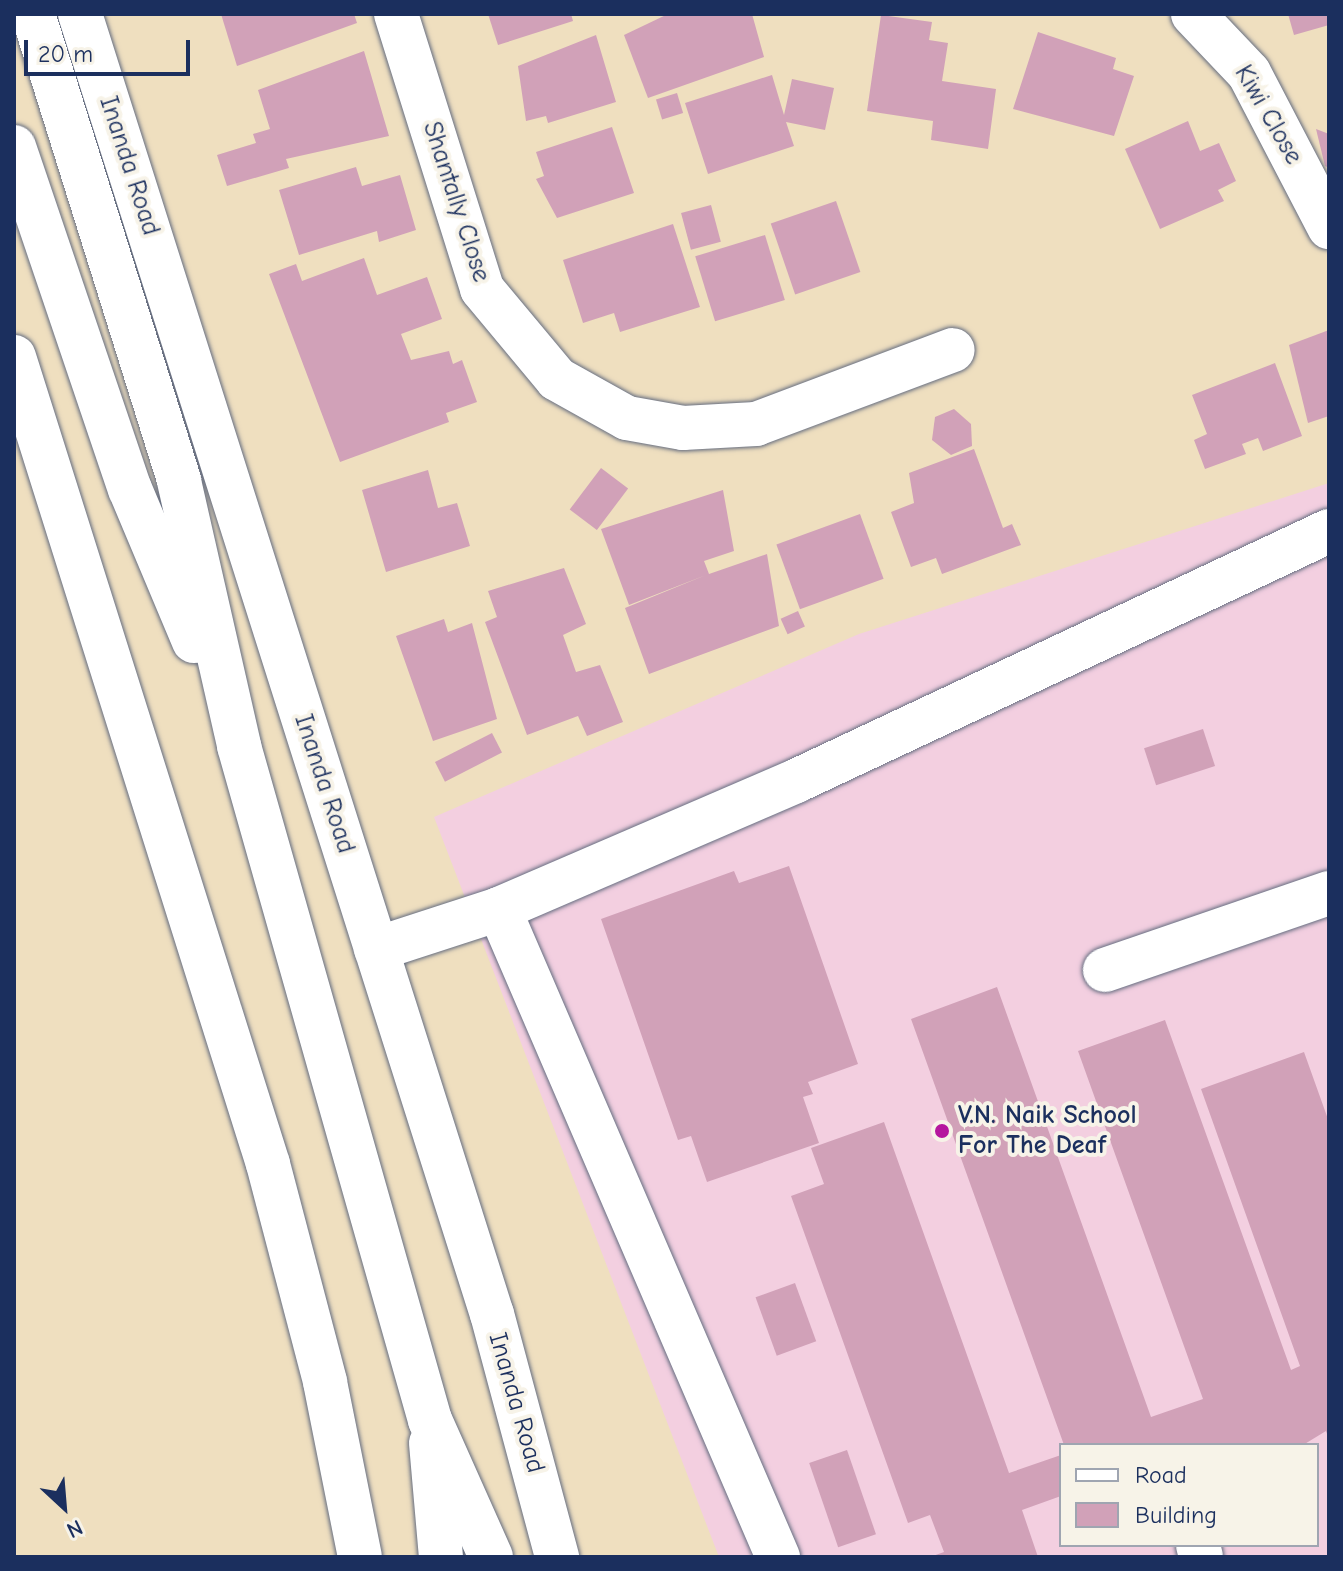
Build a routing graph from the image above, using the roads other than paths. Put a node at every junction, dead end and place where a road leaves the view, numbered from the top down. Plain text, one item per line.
1 (33, 14) edge
2 (80, 14) edge
3 (396, 14) edge
4 (1193, 14) edge
5 (14, 147) edge
6 (1328, 223) edge
7 (953, 350) dead end
8 (14, 357) edge
9 (1329, 531) edge
10 (239, 746) junction
11 (1329, 893) edge
12 (499, 909) junction
13 (376, 949) junction
14 (1105, 970) dead end
15 (430, 1420) junction
16 (360, 1557) edge
17 (441, 1557) edge
18 (491, 1557) edge
19 (557, 1557) edge
20 (778, 1557) edge

1 - 10 street
2 - 13 street, Inanda Road
3 - 7 street, Shantally Close
4 - 6 street, Kiwi Close
5 - 10 street
8 - 16 street
9 - 12 street
10 - 15 street
11 - 14 street
12 - 13 street
12 - 20 street
13 - 19 street, Inanda Road
15 - 17 street
15 - 18 street

